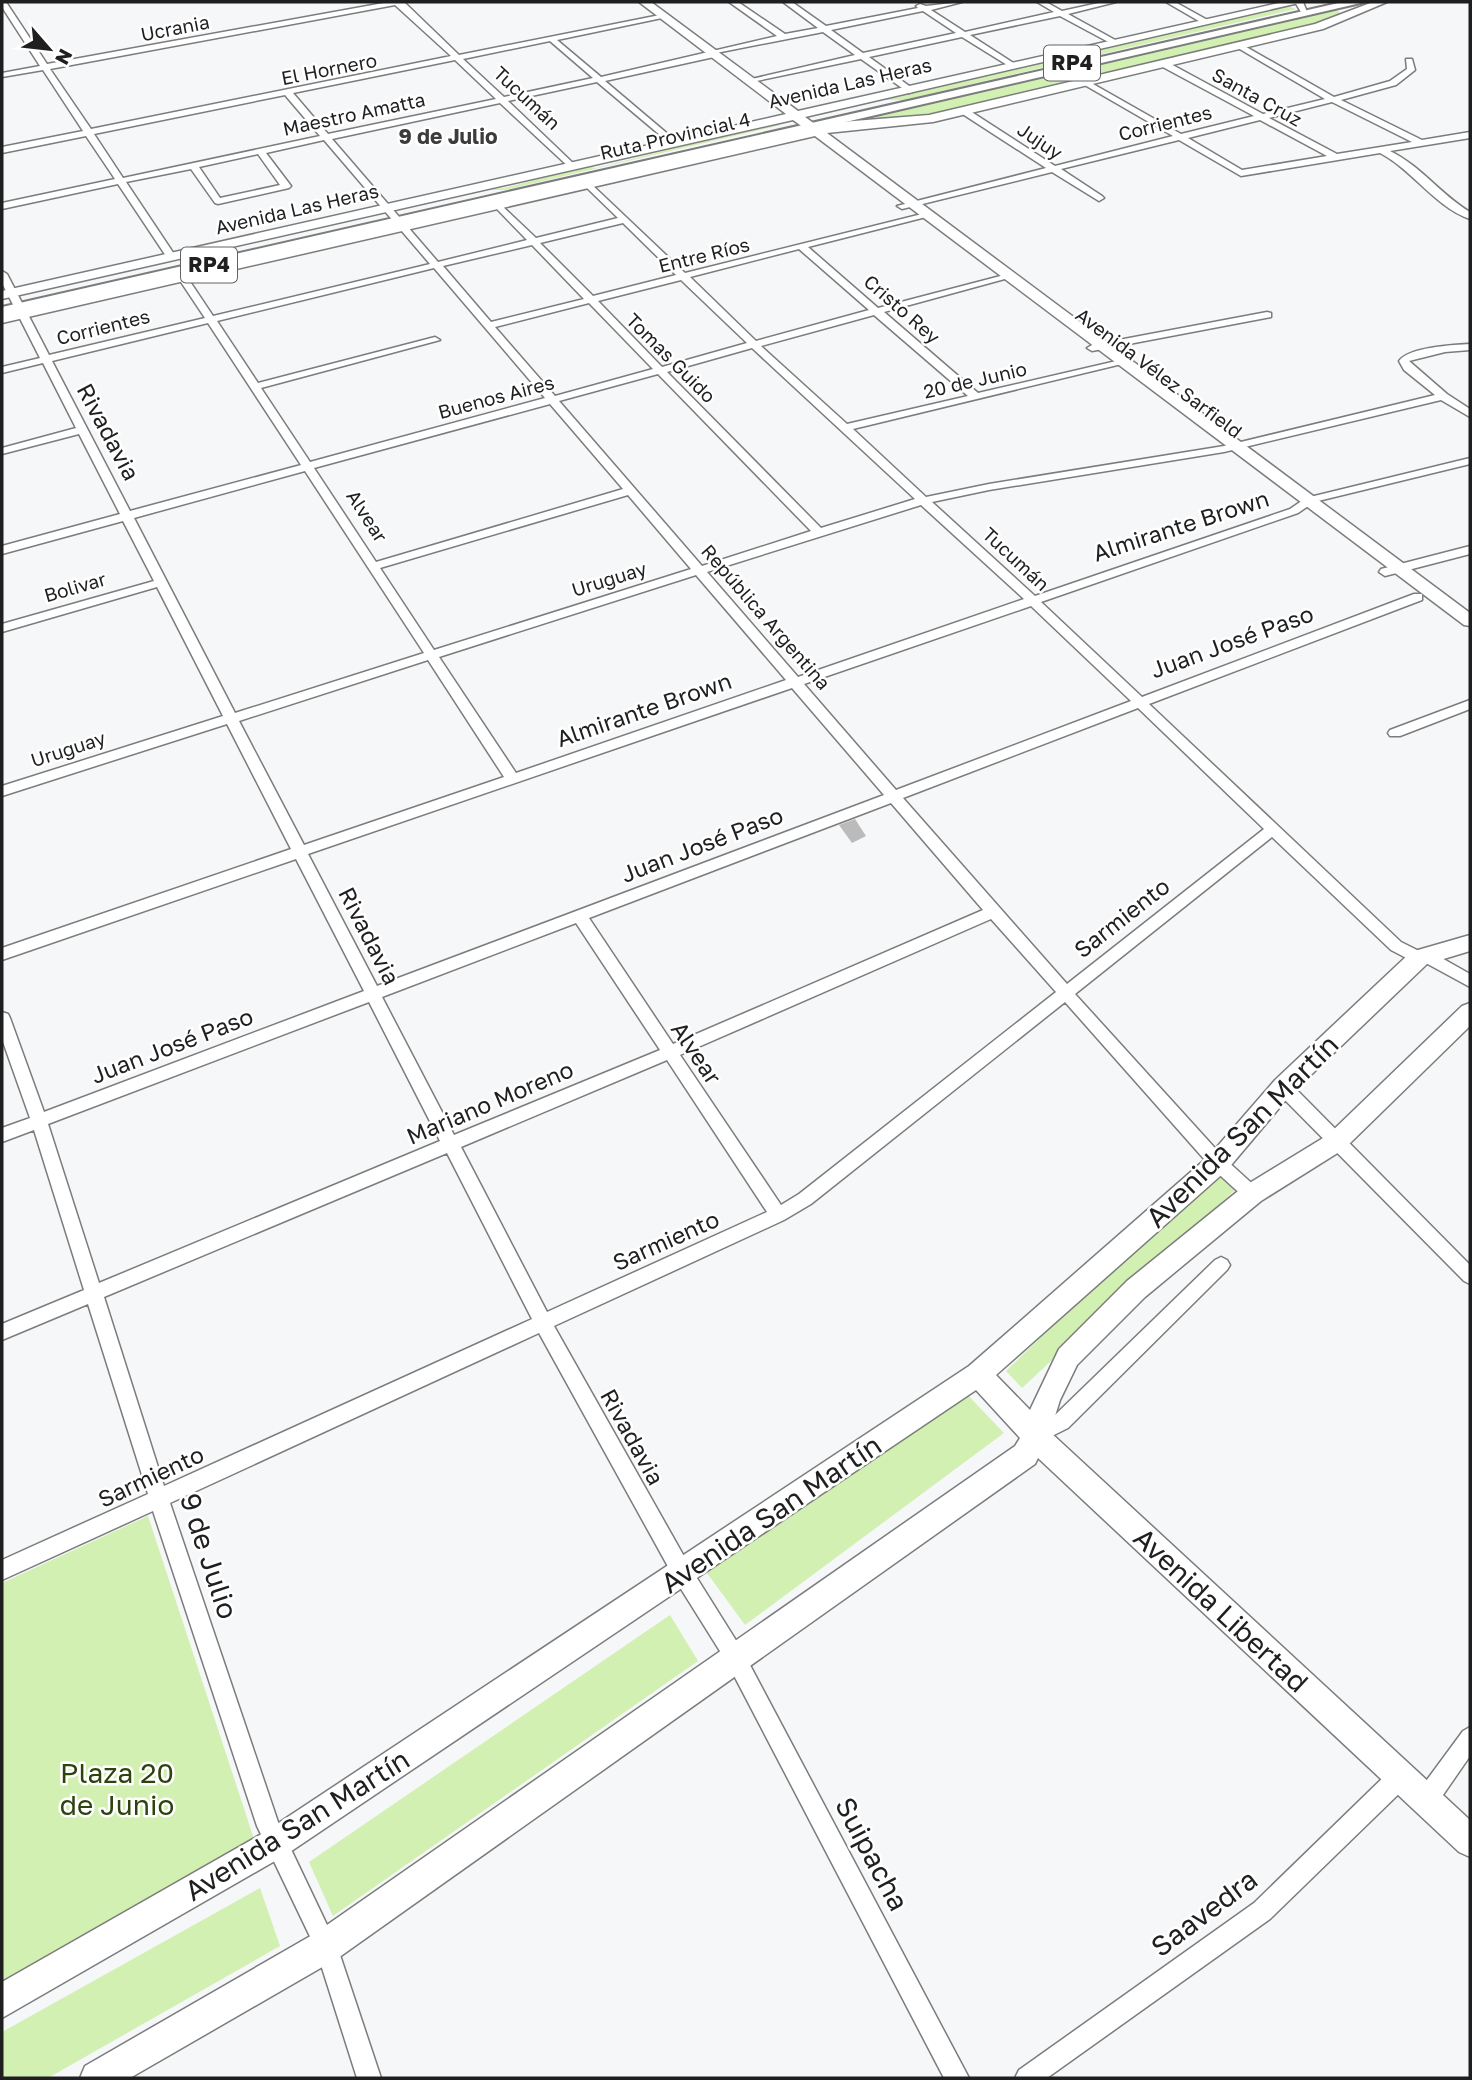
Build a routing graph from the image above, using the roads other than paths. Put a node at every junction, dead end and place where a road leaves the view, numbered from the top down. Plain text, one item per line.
1 (2, 2) edge
2 (649, 2) edge
3 (733, 2) edge
4 (787, 2) edge
5 (913, 2) edge
6 (958, 2) edge
7 (1041, 2) edge
8 (1112, 2) edge
9 (1170, 2) edge
10 (1359, 2) edge
11 (1382, 2) edge
12 (1300, 4) edge
13 (1334, 7) edge
14 (924, 9) junction
15 (1059, 13) junction
16 (662, 16) junction
17 (1207, 22) junction
18 (826, 29) junction
19 (962, 34) junction
20 (784, 37) junction
21 (552, 40) junction
22 (1114, 43) junction
23 (1241, 46) junction
24 (712, 54) junction
25 (862, 56) junction
26 (456, 59) junction
27 (1409, 61) dead end
28 (1164, 64) junction
29 (1012, 66) junction
30 (45, 68) junction
31 (1119, 74) junction
32 (2, 75) edge
33 (1038, 75) junction
34 (598, 79) junction
35 (747, 81) junction
36 (1086, 82) junction
37 (288, 93) junction
38 (905, 96) junction
39 (1332, 99) junction
40 (503, 100) junction
41 (863, 101) joint
42 (964, 111) junction
43 (1260, 118) junction
44 (809, 128) junction
45 (87, 132) junction
46 (1470, 135) edge
47 (329, 137) junction
48 (1179, 137) junction
49 (673, 143) junction
50 (1421, 143) junction
51 (2, 150) edge
52 (1382, 150) junction
53 (261, 152) junction
54 (700, 152) junction
55 (733, 152) junction
56 (1335, 158) junction
57 (193, 165) junction
58 (571, 166) junction
59 (1051, 169) junction
60 (122, 180) junction
61 (589, 185) junction
62 (461, 193) junction
63 (1099, 198) dead end
64 (503, 199) junction
65 (2, 206) edge
66 (914, 210) junction
67 (1470, 216) edge
68 (396, 219) junction
69 (622, 220) junction
70 (533, 242) junction
71 (803, 248) junction
72 (171, 257) junction
73 (435, 265) junction
74 (107, 273) junction
75 (150, 273) junction
76 (2, 274) edge
77 (1004, 276) junction
78 (686, 277) junction
79 (184, 278) junction
80 (589, 300) junction
81 (10, 305) edge
82 (878, 311) junction
83 (1268, 315) dead end
84 (212, 318) junction
85 (2, 319) edge
86 (488, 326) junction
87 (435, 340) dead end
88 (754, 344) junction
89 (1098, 347) junction
90 (1470, 347) edge
91 (45, 360) junction
92 (1119, 363) junction
93 (2, 370) edge
94 (660, 372) junction
95 (257, 386) junction
96 (1443, 396) junction
97 (977, 398) junction
98 (551, 400) junction
99 (1470, 414) edge
100 (845, 428) junction
101 (81, 430) junction
102 (1230, 446) junction
103 (2, 451) edge
104 (1470, 461) edge
105 (310, 467) junction
106 (630, 491) junction
107 (925, 500) junction
108 (1306, 504) junction
109 (127, 517) junction
110 (819, 533) junction
111 (2, 550) edge
112 (1470, 550) edge
113 (375, 566) junction
114 (1392, 569) junction
115 (701, 571) junction
116 (159, 583) junction
117 (1418, 597) junction
118 (1031, 598) junction
119 (1470, 621) edge
120 (2, 628) edge
121 (1470, 638) edge
122 (434, 654) junction
123 (796, 680) junction
124 (1140, 701) junction
125 (1470, 704) edge
126 (231, 718) junction
127 (1395, 733) dead end
128 (513, 779) junction
129 (2, 790) edge
130 (894, 796) junction
131 (1273, 829) junction
132 (300, 851) junction
133 (993, 912) junction
134 (579, 915) junction
135 (1470, 943) edge
136 (2, 954) edge
137 (1423, 957) junction
138 (1470, 981) edge
139 (1064, 991) junction
140 (373, 995) junction
141 (1470, 1012) edge
142 (2, 1018) edge
143 (668, 1053) junction
144 (1283, 1087) junction
145 (39, 1121) junction
146 (2, 1135) edge
147 (1336, 1142) junction
148 (450, 1144) junction
149 (1218, 1163) junction
150 (1252, 1194) junction
151 (778, 1215) junction
152 (1222, 1265) dead end
153 (1470, 1276) edge
154 (95, 1294) junction
155 (542, 1322) junction
156 (2, 1332) edge
157 (978, 1374) junction
158 (1036, 1435) junction
159 (159, 1499) junction
160 (2, 1570) edge
161 (682, 1574) junction
162 (735, 1657) junction
163 (1470, 1738) edge
164 (1401, 1776) junction
165 (1426, 1800) junction
166 (1470, 1841) edge
167 (276, 1843) junction
168 (326, 1946) junction
169 (2, 2001) edge
170 (97, 2078) edge
171 (369, 2078) edge
172 (957, 2078) edge
173 (1027, 2078) edge

1 - 30 street
2 - 16 main road, Avenida Vélez Sarfield
3 - 20 street
4 - 18 street
5 - 14 street
6 - 14 street
7 - 15 street
8 - 15 street
9 - 17 street
10 - 13 main road, Ruta Provincial 4 / RP4
11 - 13 main road
12 - 13 main road, Ruta Provincial 4 / RP4
12 - 17 main road, Avenida Las Heras / RP4
12 - 38 main road, Ruta Provincial 4 / RP4
13 - 23 main road
13 - 33 main road, Ruta Provincial 4 / RP4
14 - 18 street
14 - 19 street
15 - 19 street
15 - 22 street
16 - 21 street, El Hornero
16 - 24 main road, Avenida Vélez Sarfield
17 - 22 main road, Avenida Las Heras / RP4
18 - 20 street
18 - 25 street
19 - 25 street
19 - 29 street
20 - 24 street
21 - 26 street, El Hornero
21 - 34 street
22 - 29 main road, Avenida Las Heras / RP4
23 - 28 main road
23 - 39 street
24 - 34 street, Maestro Amatta
24 - 35 main road, Avenida Vélez Sarfield
25 - 35 street
25 - 38 street
26 - 30 street, Ucrania
26 - 37 street, El Hornero
26 - 40 street, Tucumán
27 - 39 street, Corrientes
28 - 31 main road
28 - 43 street, Santa Cruz
29 - 38 main road, Avenida Las Heras / RP4
30 - 32 street, Ucrania
30 - 45 street
31 - 33 main road
31 - 36 main road
33 - 44 main road, Ruta Provincial 4 / RP4
34 - 40 street, Maestro Amatta
34 - 49 street
35 - 44 main road, Avenida Vélez Sarfield
36 - 42 main road
36 - 48 street
37 - 45 street, El Hornero
37 - 47 street, República Argentina
38 - 41 main road
38 - 44 main road, Ruta Provincial 4 / RP4
39 - 43 street, Corrientes
39 - 50 street
40 - 47 street, Maestro Amatta
40 - 58 street, Tucumán
41 - 44 main road, Avenida Las Heras / RP4
42 - 44 main road
42 - 59 street, Jujuy
43 - 48 street, Corrientes
43 - 56 street, Santa Cruz
44 - 49 main road, Avenida Las Heras
44 - 54 main road, Ruta Provincial 4 / RP4
44 - 55 main road, Avenida Las Heras
44 - 64 main road, Ruta Provincial 4 / RP4
44 - 66 main road, Avenida Vélez Sarfield
45 - 51 street, El Hornero
45 - 60 street
46 - 50 street
47 - 53 street, Maestro Amatta
47 - 68 street, República Argentina
48 - 56 street
48 - 59 street, Corrientes
49 - 58 main road, Avenida Las Heras
50 - 52 street
52 - 56 street
52 - 67 street
53 - 57 street, Maestro Amatta
53 - 57 street
54 - 55 main road
54 - 68 main road, Ruta Provincial 4 / RP4
55 - 61 main road, Avenida Las Heras
57 - 60 street, Maestro Amatta
58 - 62 main road, Avenida Las Heras
59 - 63 street, Jujuy
59 - 66 street, Corrientes
60 - 65 street, Maestro Amatta
60 - 72 street
61 - 64 main road, Avenida Las Heras
61 - 69 street, Tucumán
62 - 64 main road
62 - 68 main road, Avenida Las Heras
64 - 68 main road, Ruta Provincial 4 / RP4
64 - 70 street, Tomas Guido
66 - 71 street, Entre Ríos
66 - 77 main road, Avenida Vélez Sarfield
68 - 72 main road, Avenida Las Heras
68 - 73 street, República Argentina
68 - 75 main road, Ruta Provincial 4 / RP4
68 - 79 main road, Avenida Las Heras
68 - 81 main road, Ruta Provincial 4 / RP4
69 - 70 street, Corrientes
69 - 78 street, Tucumán
70 - 73 street, Corrientes
70 - 80 street, Tomas Guido
71 - 78 street, Entre Ríos
71 - 82 street, Cristo Rey
72 - 74 main road, Avenida Las Heras
73 - 84 street, Corrientes
73 - 86 street, República Argentina
74 - 75 main road
74 - 81 main road, Avenida Las Heras
75 - 81 main road, Ruta Provincial 4 / RP4
76 - 81 street, Rivadavia
77 - 82 street, Buenos Aires
77 - 89 main road, Avenida Vélez Sarfield
78 - 80 street, Entre Ríos
78 - 88 street, Tucumán
79 - 81 main road, Avenida Las Heras
79 - 84 street, Alvear
80 - 86 street, Entre Ríos
80 - 94 street, Tomas Guido
81 - 85 main road, Avenida Las Heras
81 - 91 street, Rivadavia
82 - 88 street, Buenos Aires
82 - 97 street, Cristo Rey
83 - 89 street
84 - 91 street, Corrientes
84 - 95 street, Alvear
86 - 98 street, República Argentina
87 - 95 street
88 - 94 street, Buenos Aires
88 - 100 street, Tucumán
89 - 92 main road, Avenida Vélez Sarfield
90 - 96 street
91 - 93 street, Corrientes
91 - 101 street, Rivadavia
92 - 97 street, 20 de Junio
92 - 102 main road, Avenida Vélez Sarfield
94 - 98 street, Buenos Aires
94 - 110 street, Tomas Guido
95 - 105 street, Alvear
96 - 99 street
96 - 102 street, Uruguay
97 - 100 street, 20 de Junio
98 - 105 street, Buenos Aires
98 - 106 street, República Argentina
100 - 107 street, Tucumán
101 - 103 street
101 - 109 street, Rivadavia
102 - 107 street, Uruguay
102 - 108 main road, Avenida Vélez Sarfield
104 - 108 street, Almirante Brown
105 - 109 street, Buenos Aires
105 - 113 street, Alvear
106 - 113 street
106 - 115 street, República Argentina
107 - 110 street, Uruguay
107 - 118 street, Tucumán
108 - 114 main road, Avenida Vélez Sarfield
108 - 118 street, Almirante Brown
109 - 111 street, Buenos Aires
109 - 116 street, Rivadavia
110 - 115 street, Uruguay
112 - 114 street
113 - 122 street, Alvear
114 - 117 main road, Avenida Vélez Sarfield
114 - 119 main road, Avenida Vélez Sarfield
115 - 122 street, Uruguay
115 - 123 street, República Argentina
116 - 120 street, Bolivar
116 - 126 street, Rivadavia
117 - 121 main road, Avenida Vélez Sarfield
117 - 124 street, Juan José Paso
118 - 123 street, Almirante Brown
118 - 124 street, Tucumán
122 - 126 street, Uruguay
122 - 128 street, Alvear
123 - 128 street, Almirante Brown
123 - 130 street, República Argentina
124 - 130 street, Juan José Paso
124 - 131 street, Tucumán
125 - 127 street
126 - 129 street, Uruguay
126 - 132 street, Rivadavia
128 - 132 street, Almirante Brown
130 - 133 street, República Argentina
130 - 134 street, Juan José Paso
131 - 137 street, Tucumán
131 - 139 street, Sarmiento
132 - 136 street, Almirante Brown
132 - 140 street, Rivadavia
133 - 139 street, República Argentina
133 - 143 street, Mariano Moreno
134 - 140 street, Juan José Paso
134 - 143 street, Alvear
135 - 137 main road, Avenida San Martín
137 - 138 street, Tucumán
137 - 144 main road, Avenida San Martín
139 - 149 street, República Argentina
139 - 151 street, Sarmiento
140 - 145 street, Juan José Paso
140 - 148 street, Rivadavia
141 - 147 main road, Avenida San Martín
142 - 145 street, 9 de Julio
143 - 148 street, Mariano Moreno
143 - 151 street, Alvear
144 - 147 street
144 - 149 main road, Avenida San Martín
145 - 146 street, Juan José Paso
145 - 154 street, 9 de Julio
147 - 150 main road, Avenida San Martín
147 - 153 street
148 - 154 street, Mariano Moreno
148 - 155 street, Rivadavia
149 - 150 street, República Argentina
149 - 157 main road, Avenida San Martín
150 - 158 main road, Avenida San Martín
151 - 155 street, Sarmiento
152 - 158 street
154 - 156 street, Mariano Moreno
154 - 159 street, 9 de Julio
155 - 159 street, Sarmiento
155 - 161 street, Rivadavia
157 - 158 main road, Avenida Libertad
157 - 161 main road, Avenida San Martín
158 - 162 main road, Avenida San Martín
158 - 164 main road, Avenida Libertad
159 - 160 street, Sarmiento
159 - 167 street, 9 de Julio
161 - 162 street, Rivadavia
161 - 167 main road, Avenida San Martín
162 - 168 main road, Avenida San Martín
162 - 172 street, Suipacha
163 - 165 street
164 - 165 main road, Avenida Libertad
164 - 173 street, Saavedra
165 - 166 main road, Avenida Libertad
167 - 168 street, 9 de Julio
167 - 169 main road, Avenida San Martín
168 - 170 main road, Avenida San Martín
168 - 171 street, 9 de Julio

